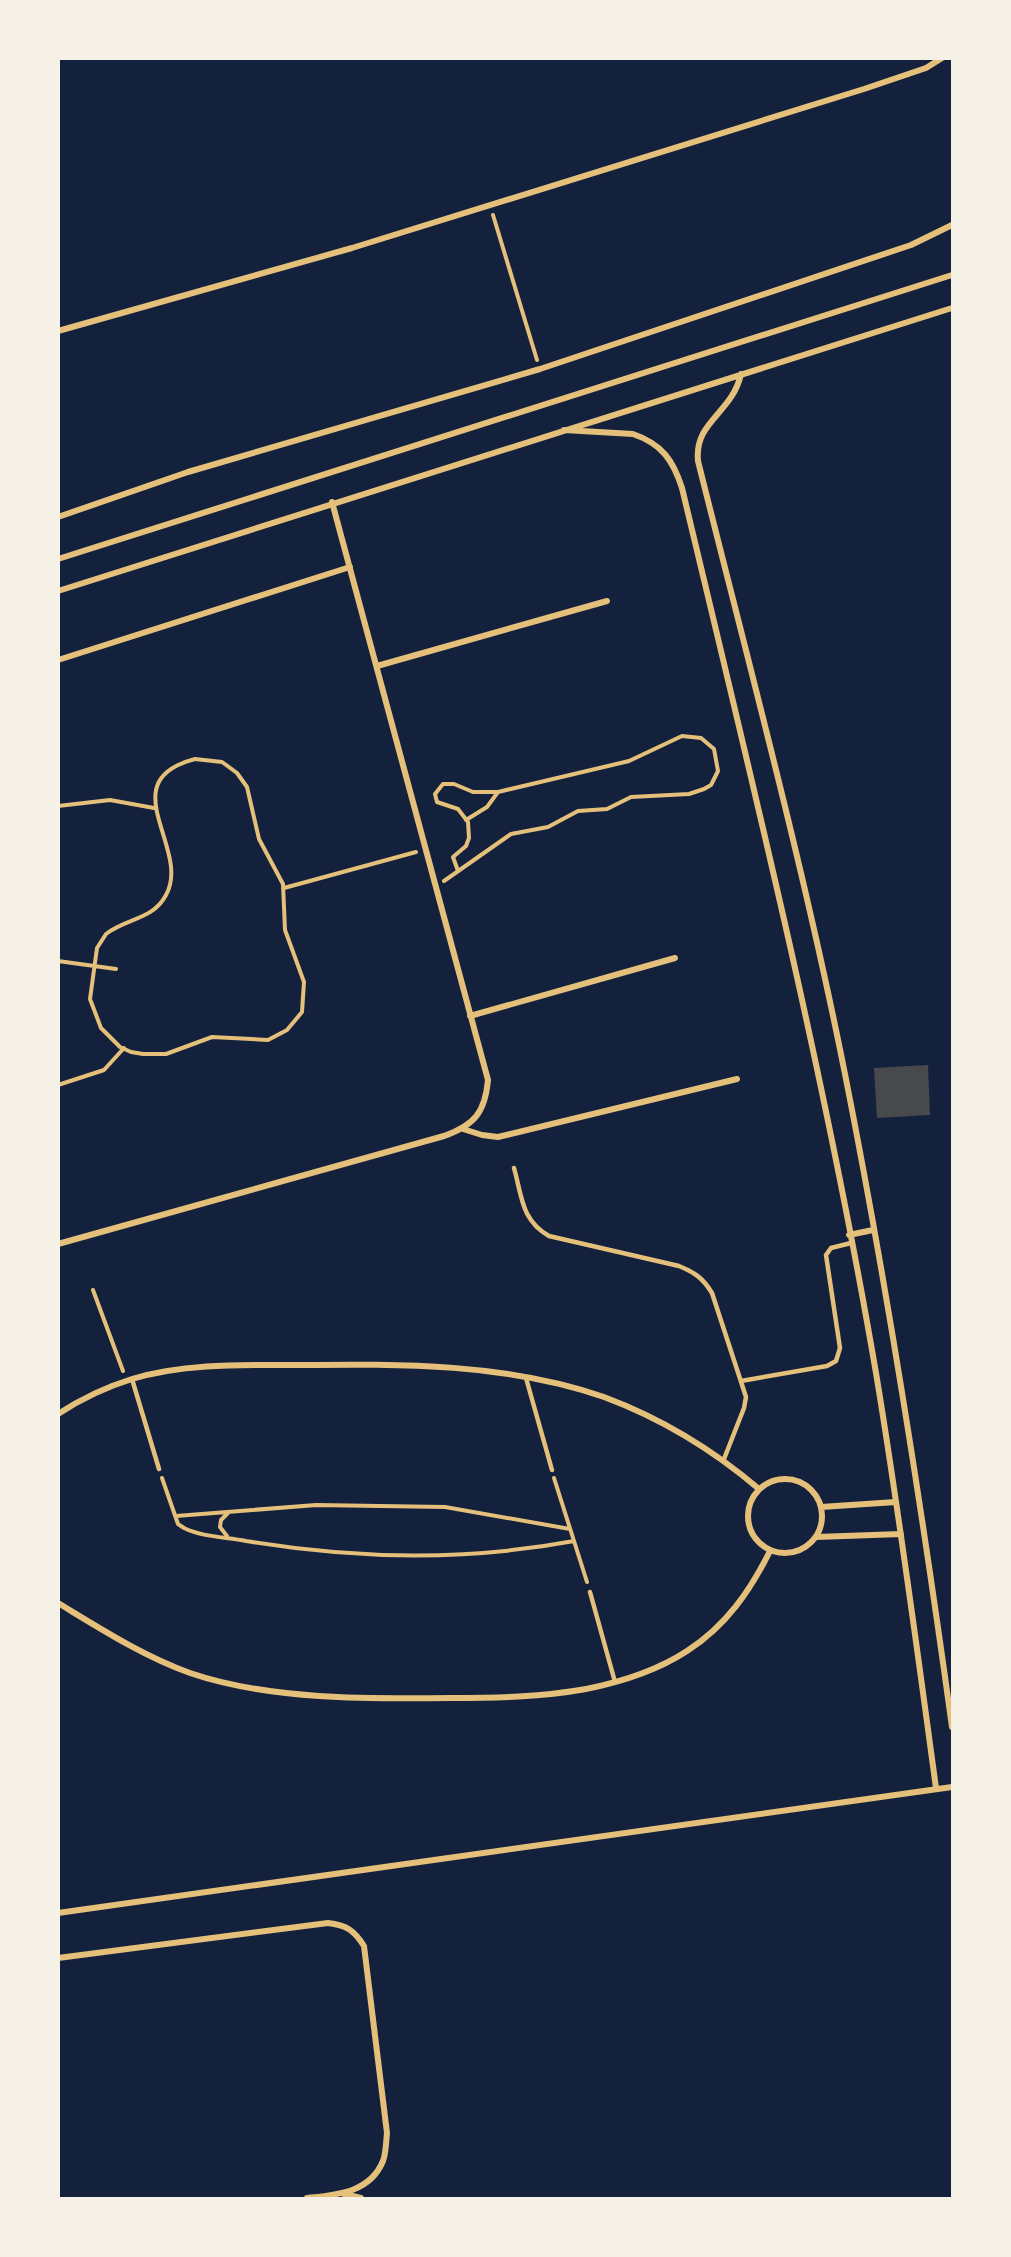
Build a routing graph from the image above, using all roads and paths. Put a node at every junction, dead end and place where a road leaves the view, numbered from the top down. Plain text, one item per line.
1 (942, 58) edge
2 (490, 205) junction
3 (952, 225) edge
4 (952, 275) edge
5 (952, 308) edge
6 (58, 331) edge
7 (540, 369) junction
8 (741, 374) junction
9 (564, 430) junction
10 (332, 502) junction
11 (58, 517) edge
12 (58, 559) edge
13 (350, 567) junction
14 (58, 591) edge
15 (607, 601) dead end
16 (58, 660) edge
17 (377, 666) junction
18 (498, 792) junction
19 (58, 806) edge
20 (154, 808) junction
21 (466, 820) junction
22 (426, 849) junction
23 (458, 870) junction
24 (436, 887) junction
25 (284, 888) junction
26 (675, 958) dead end
27 (58, 961) edge
28 (94, 965) junction
29 (116, 969) dead end
30 (470, 1016) junction
31 (124, 1048) junction
32 (737, 1079) dead end
33 (58, 1085) edge
34 (463, 1129) junction
35 (514, 1168) dead end
36 (873, 1230) junction
37 (850, 1239) junction
38 (58, 1244) edge
39 (93, 1290) dead end
40 (526, 1378) junction
41 (129, 1380) junction
42 (741, 1381) junction
43 (58, 1414) edge
44 (724, 1459) junction
45 (159, 1469) joint
46 (552, 1470) joint
47 (759, 1489) junction
48 (896, 1502) junction
49 (821, 1507) junction
50 (233, 1511) junction
51 (176, 1516) junction
52 (570, 1529) junction
53 (901, 1534) junction
54 (816, 1537) junction
55 (230, 1538) junction
56 (574, 1541) junction
57 (770, 1551) junction
58 (590, 1592) joint
59 (58, 1603) edge
60 (615, 1682) junction
61 (952, 1727) edge
62 (952, 1786) edge
63 (936, 1788) junction
64 (58, 1913) edge
65 (58, 1958) edge
66 (343, 2194) junction
67 (307, 2199) edge
68 (361, 2199) edge

1 - 2 street
2 - 6 street
2 - 7 path
3 - 7 street
4 - 12 street
5 - 8 street
7 - 11 street
8 - 9 street
8 - 36 street
9 - 10 street
9 - 37 street
10 - 13 street
10 - 14 street
13 - 16 street
13 - 17 street
15 - 17 street
17 - 22 street
18 - 21 path
18 - 21 path
18 - 23 path
19 - 20 path
20 - 25 path
20 - 28 path
21 - 23 path
22 - 24 street
22 - 25 path
23 - 24 path
24 - 30 street
25 - 31 path
26 - 30 street
27 - 28 path
28 - 29 path
28 - 31 path
30 - 34 street
31 - 33 path
32 - 34 street
34 - 38 street
35 - 42 lane
36 - 37 street
36 - 61 street
37 - 42 lane
37 - 48 street
39 - 41 path
40 - 41 street
40 - 44 street
40 - 46 lane
41 - 43 street
41 - 45 lane
42 - 44 lane
44 - 47 street
45 - 51 path
46 - 52 path
47 - 49 street
47 - 57 street
48 - 49 street
48 - 53 street
49 - 54 street
50 - 51 path
50 - 52 path
50 - 55 path
51 - 55 path
52 - 56 path
53 - 54 street
53 - 63 street
54 - 57 street
55 - 56 path
56 - 58 path
57 - 60 street
58 - 60 lane
59 - 60 street
62 - 63 street
63 - 64 street
65 - 66 street
66 - 67 street
66 - 68 street

